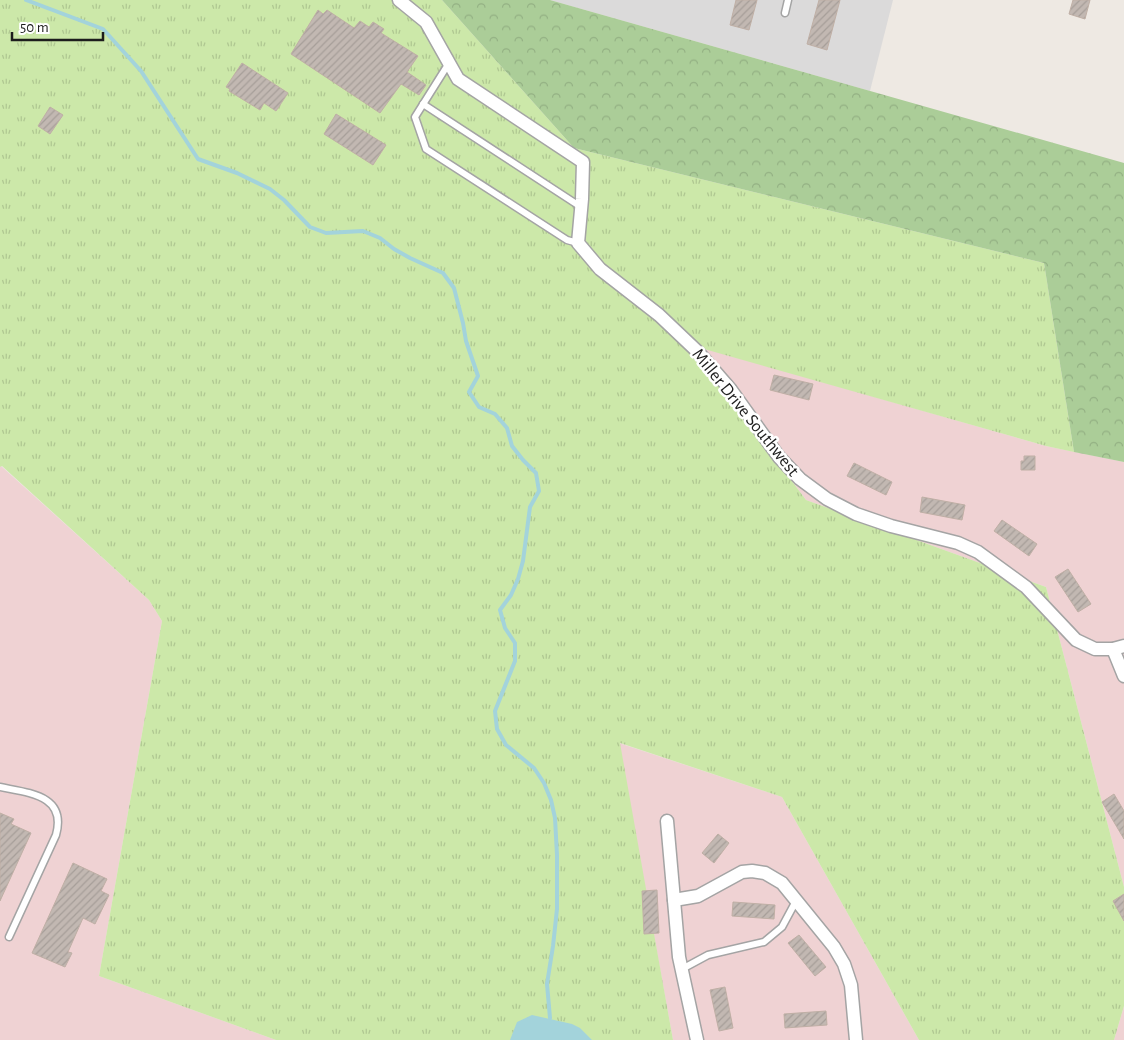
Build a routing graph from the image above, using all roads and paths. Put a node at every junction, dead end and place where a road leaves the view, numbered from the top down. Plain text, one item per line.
1 (399, 0) edge
2 (788, 0) edge
3 (785, 13) dead end
4 (449, 63) junction
5 (423, 104) junction
6 (581, 206) junction
7 (578, 243) junction
8 (1119, 648) edge
9 (1124, 676) edge
10 (0, 787) edge
11 (667, 821) dead end
12 (674, 900) junction
13 (796, 900) junction
14 (9, 937) dead end
15 (682, 969) junction
16 (697, 1040) edge
17 (856, 1040) edge

1 - 4 street
2 - 3 lane
4 - 5 lane
4 - 6 street
5 - 6 lane
5 - 7 lane
6 - 7 street
7 - 8 street, Miller Drive Southwest
8 - 9 street, Miller Drive Southwest
10 - 14 lane
11 - 12 street
12 - 13 street
12 - 15 street
13 - 15 lane
13 - 17 street
15 - 16 street

